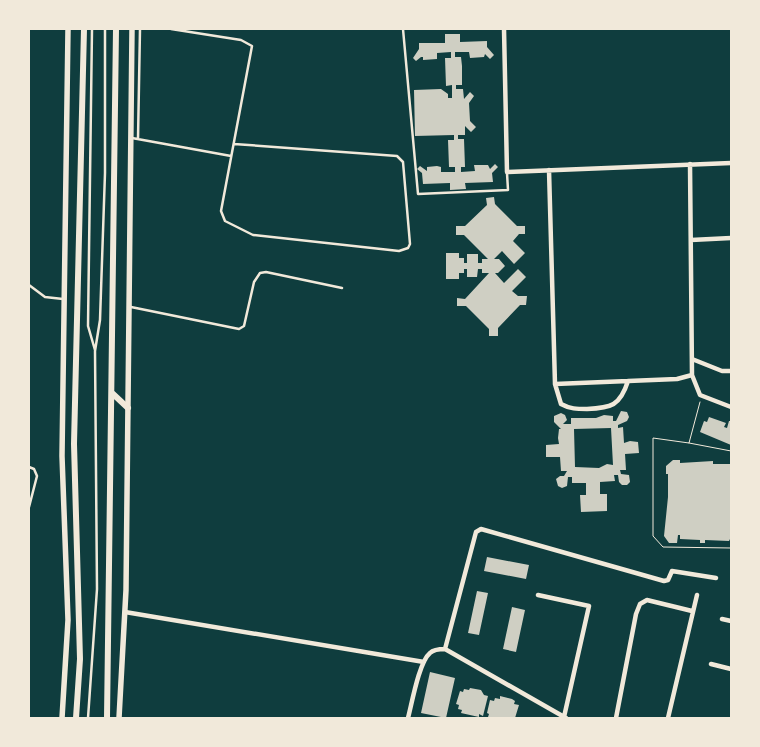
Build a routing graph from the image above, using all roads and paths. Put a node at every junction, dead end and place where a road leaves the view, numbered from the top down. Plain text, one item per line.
1 (68, 29) edge
2 (84, 29) edge
3 (92, 29) edge
4 (105, 29) edge
5 (116, 29) edge
6 (132, 29) edge
7 (140, 29) edge
8 (171, 29) edge
9 (403, 29) edge
10 (504, 29) edge
11 (131, 138) junction
12 (138, 139) junction
13 (234, 144) junction
14 (232, 156) junction
15 (731, 163) edge
16 (690, 164) junction
17 (550, 170) junction
18 (507, 172) junction
19 (731, 238) edge
20 (691, 240) junction
21 (29, 285) edge
22 (342, 288) dead end
23 (64, 300) junction
24 (129, 307) junction
25 (95, 351) junction
26 (692, 358) junction
27 (731, 371) edge
28 (692, 375) junction
29 (628, 381) junction
30 (555, 384) junction
31 (112, 393) junction
32 (702, 396) junction
33 (731, 407) edge
34 (128, 408) junction
35 (689, 443) junction
36 (731, 451) edge
37 (29, 467) edge
38 (29, 507) edge
39 (731, 548) edge
40 (716, 578) dead end
41 (538, 595) dead end
42 (697, 595) dead end
43 (692, 611) junction
44 (125, 612) junction
45 (722, 619) dead end
46 (731, 621) edge
47 (445, 649) junction
48 (424, 662) junction
49 (711, 664) dead end
50 (731, 669) edge
51 (62, 718) edge
52 (76, 718) edge
53 (88, 718) edge
54 (107, 718) edge
55 (118, 718) edge
56 (408, 718) edge
57 (565, 718) edge
58 (616, 718) edge
59 (668, 718) edge

1 - 23 street
2 - 52 main road
3 - 25 lane
4 - 25 lane
5 - 31 main road
6 - 11 street
7 - 12 lane
8 - 13 lane
9 - 18 lane
10 - 18 street
11 - 12 lane
11 - 24 street
12 - 14 lane
13 - 14 lane
13 - 14 lane
15 - 16 street
16 - 17 street
16 - 20 street
17 - 18 street
17 - 30 street
19 - 20 street
20 - 26 street
21 - 23 lane
22 - 24 lane
23 - 51 street
24 - 34 street
25 - 53 lane
26 - 27 street
26 - 28 street
28 - 29 street
28 - 32 street
29 - 30 street
29 - 30 street
31 - 34 main road
31 - 54 main road
32 - 33 street
32 - 35 path
34 - 44 street
35 - 36 path
35 - 39 path
37 - 38 lane
40 - 47 street
41 - 57 street
42 - 43 street
43 - 58 street
43 - 59 street
44 - 48 street
44 - 55 street
45 - 46 street
47 - 48 street
47 - 57 street
48 - 56 street
49 - 50 street

